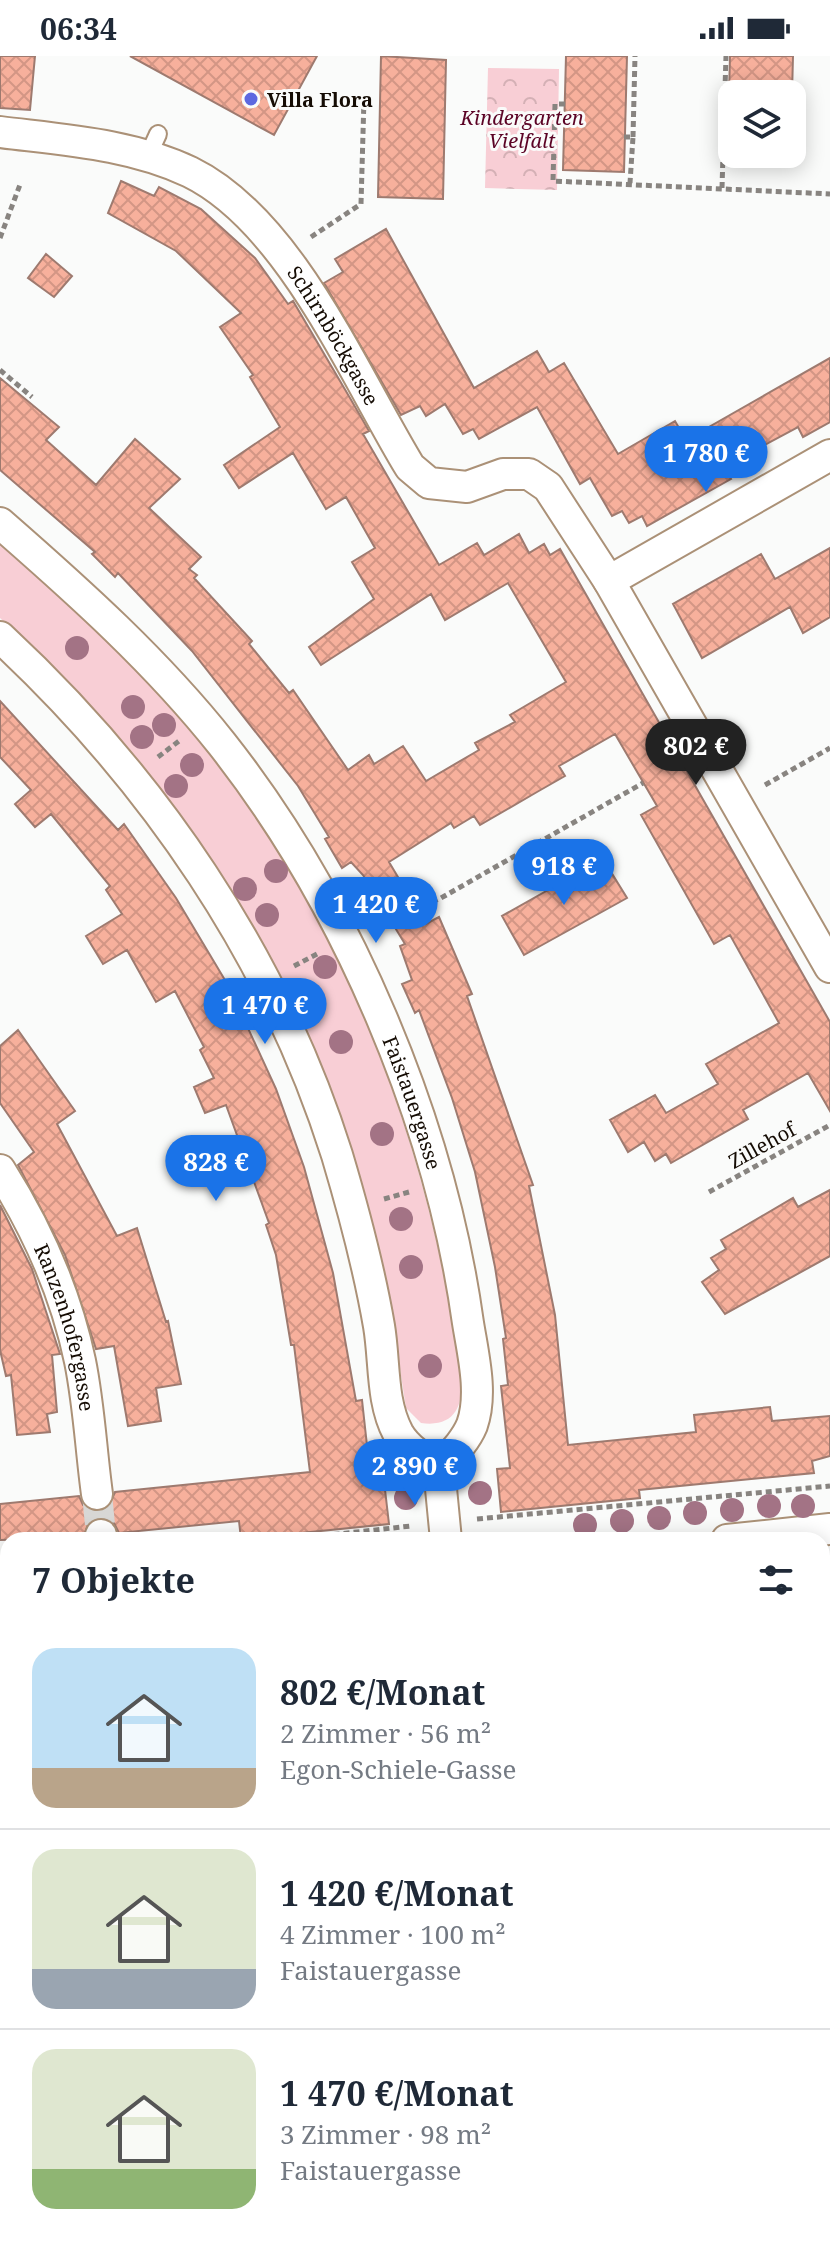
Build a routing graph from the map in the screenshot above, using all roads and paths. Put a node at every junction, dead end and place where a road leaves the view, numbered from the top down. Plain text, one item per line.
1 (635, 56) edge
2 (726, 56) edge
3 (364, 98) dead end
4 (565, 104) dead end
5 (0, 132) edge
6 (624, 137) dead end
7 (633, 137) junction
8 (21, 182) dead end
9 (630, 183) junction
10 (722, 188) junction
11 (830, 194) edge
12 (0, 238) edge
13 (300, 244) dead end
14 (0, 370) edge
15 (32, 397) dead end
16 (830, 455) edge
17 (0, 523) edge
18 (609, 581) junction
19 (0, 637) edge
20 (203, 722) junction
21 (830, 748) edge
22 (132, 777) junction
23 (643, 783) dead end
24 (764, 786) dead end
25 (441, 898) dead end
26 (830, 967) edge
27 (830, 1125) edge
28 (0, 1170) edge
29 (439, 1183) junction
30 (709, 1192) dead end
31 (352, 1209) junction
32 (439, 1468) junction
33 (830, 1486) edge
34 (97, 1494) tunnel mouth
35 (830, 1529) edge
36 (445, 1531) edge
37 (802, 1532) edge

1 - 7 path
2 - 10 path
3 - 13 path
4 - 9 path
5 - 18 street, Schirnböckgasse
6 - 7 path
7 - 9 path
8 - 12 path
9 - 10 path
10 - 11 path
14 - 15 path
16 - 18 street
17 - 20 street, Faistauergasse
18 - 26 street, Schirnböckgasse
19 - 22 street
20 - 22 path
20 - 29 street, Faistauergasse
21 - 24 path
22 - 31 street
23 - 25 path
27 - 30 path, Zillehof
28 - 34 street, Ranzenhofergasse
29 - 31 path
29 - 32 street, Faistauergasse
31 - 32 street
32 - 36 street
33 - 36 path
35 - 37 street

